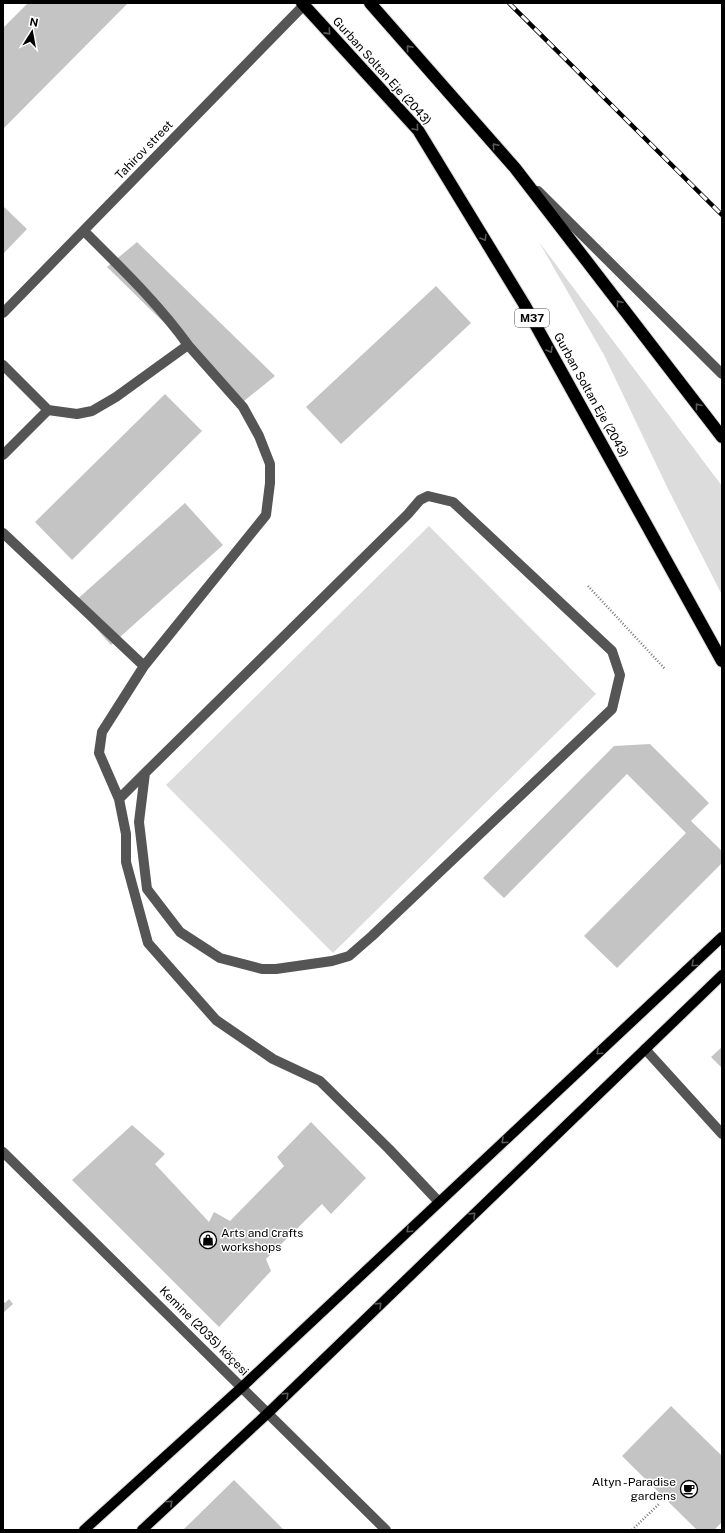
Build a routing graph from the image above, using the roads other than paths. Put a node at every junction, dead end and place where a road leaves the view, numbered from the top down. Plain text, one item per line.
1 (370, 3) edge
2 (303, 4) edge
3 (515, 168) junction
4 (84, 231) junction
5 (3, 313) edge
6 (188, 345) junction
7 (3, 364) edge
8 (722, 374) edge
9 (48, 410) junction
10 (722, 437) edge
11 (3, 454) edge
12 (3, 533) edge
13 (722, 661) edge
14 (144, 666) junction
15 (145, 773) junction
16 (119, 800) junction
17 (722, 937) edge
18 (722, 975) edge
19 (645, 1049) junction
20 (722, 1134) edge
21 (3, 1152) edge
22 (439, 1202) junction
23 (242, 1387) junction
24 (268, 1413) junction
25 (84, 1530) edge
26 (142, 1530) edge
27 (386, 1530) edge

3 -> 1 highway
2 - 4 street, Tahirov street
2 -> 13 highway, Gurban Soltan Eje (2043) / M37
3 - 8 street
10 -> 3 highway
4 - 5 street, Tahirov street
4 - 6 street
6 - 9 street
6 - 14 street
7 - 9 street
9 - 11 street
12 - 14 street
14 - 16 street
15 - 15 street
15 - 16 street
16 - 22 street
17 -> 22 main road
18 - 19 main road
19 - 20 street
24 -> 19 main road
21 - 23 street, Kemine (2035) köçesi
22 -> 23 main road
23 - 24 street, Kemine (2035) köçesi
23 - 25 main road
26 -> 24 main road
24 - 27 street, Kemine (2035) köçesi

